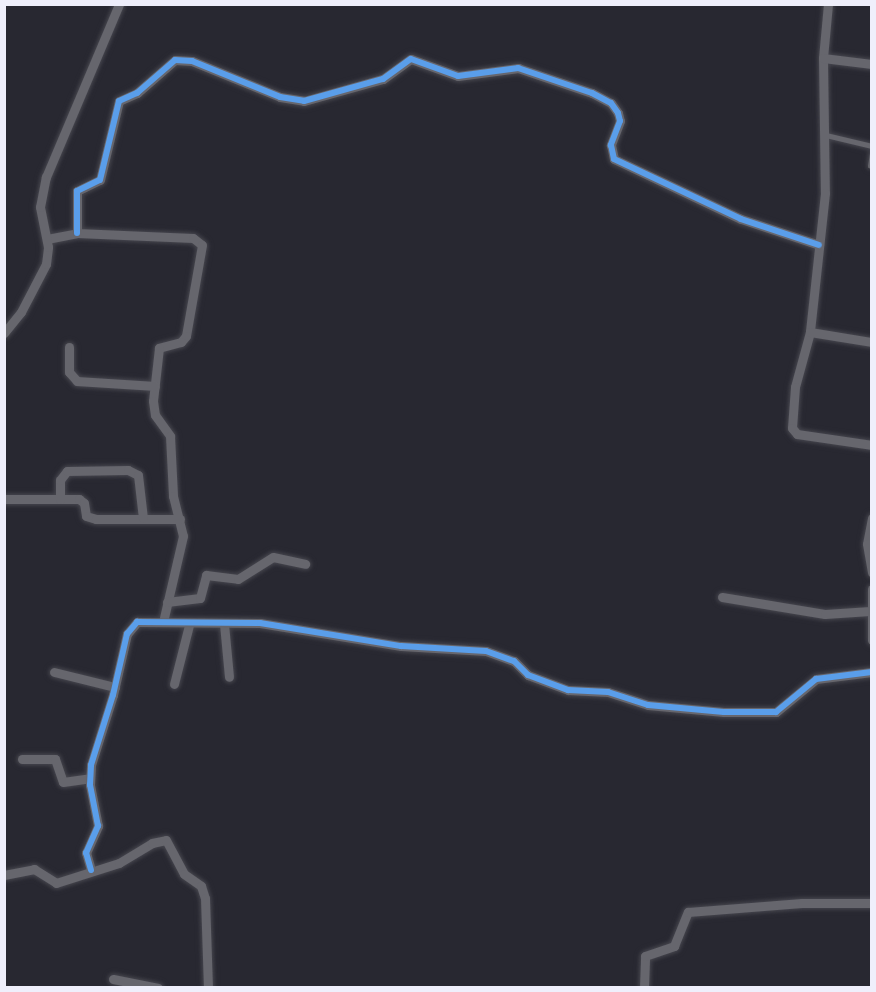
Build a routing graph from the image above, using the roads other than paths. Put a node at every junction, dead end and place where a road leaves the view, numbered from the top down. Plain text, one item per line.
1 (119, 4) edge
2 (828, 4) edge
3 (823, 58) junction
4 (872, 64) edge
5 (826, 135) junction
6 (872, 146) edge
7 (872, 153) edge
8 (870, 166) dead end
9 (77, 233) junction
10 (47, 239) junction
11 (819, 245) junction
12 (810, 332) junction
13 (4, 333) edge
14 (872, 342) edge
15 (69, 347) dead end
16 (155, 386) junction
17 (872, 445) edge
18 (4, 499) edge
19 (60, 499) junction
20 (143, 518) junction
21 (872, 518) edge
22 (180, 519) junction
23 (869, 544) edge
24 (305, 564) dead end
25 (872, 573) edge
26 (872, 589) edge
27 (722, 597) dead end
28 (167, 602) junction
29 (870, 611) junction
30 (871, 621) edge
31 (163, 622) junction
32 (225, 624) junction
33 (189, 625) junction
34 (872, 640) edge
35 (54, 672) dead end
36 (872, 672) edge
37 (229, 677) dead end
38 (174, 684) dead end
39 (115, 687) junction
40 (22, 759) dead end
41 (90, 778) junction
42 (91, 870) junction
43 (4, 875) edge
44 (872, 903) edge
45 (112, 979) dead end
46 (158, 987) edge
47 (208, 987) edge
48 (644, 987) edge

1 - 10 street
2 - 3 street
3 - 4 street
3 - 5 street
5 - 6 lane
5 - 11 street
7 - 8 lane
9 - 10 street
9 - 11 street
9 - 16 street
10 - 13 street
11 - 12 street
12 - 14 street
12 - 17 street
15 - 16 street
16 - 22 street
18 - 19 street
19 - 20 street
19 - 20 street
20 - 22 street
21 - 23 street
22 - 28 street
23 - 25 street
24 - 28 street
26 - 29 street
27 - 29 street
28 - 31 street
29 - 30 street
30 - 34 street
31 - 33 street
31 - 39 street
32 - 33 street
32 - 36 street
32 - 37 street
33 - 38 street
35 - 39 street
39 - 41 street
40 - 41 street
41 - 42 street
42 - 43 street
42 - 47 street
44 - 48 street
45 - 46 street

